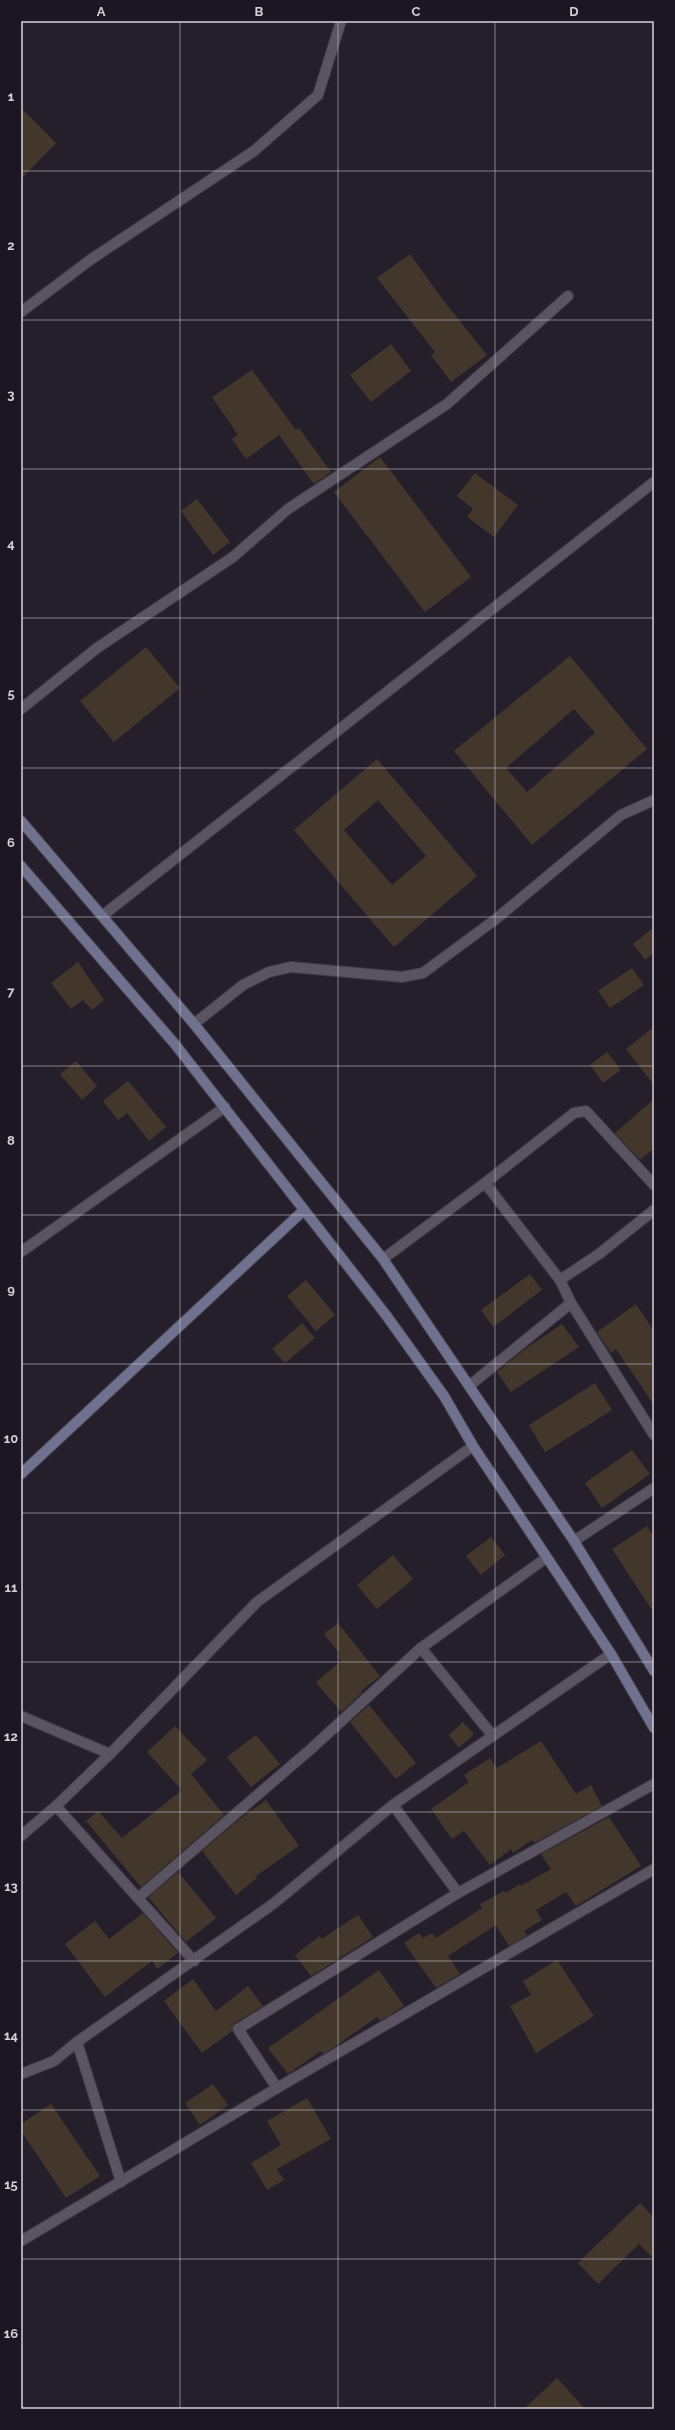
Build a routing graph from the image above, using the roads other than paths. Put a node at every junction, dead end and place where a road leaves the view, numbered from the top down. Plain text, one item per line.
1 (341, 21) edge
2 (568, 296) dead end
3 (21, 312) edge
4 (654, 482) edge
5 (21, 709) edge
6 (654, 800) edge
7 (21, 821) edge
8 (21, 866) edge
9 (102, 916) junction
10 (194, 1024) junction
11 (225, 1107) junction
12 (485, 1184) junction
13 (654, 1185) edge
14 (304, 1210) junction
15 (654, 1210) edge
16 (21, 1252) edge
17 (383, 1259) junction
18 (560, 1280) junction
19 (571, 1303) junction
20 (469, 1386) junction
21 (654, 1435) edge
22 (473, 1446) junction
23 (21, 1474) edge
24 (654, 1488) edge
25 (574, 1541) junction
26 (546, 1558) junction
27 (421, 1648) junction
28 (611, 1654) junction
29 (654, 1671) edge
30 (21, 1716) edge
31 (654, 1728) edge
32 (493, 1736) junction
33 (110, 1754) junction
34 (654, 1784) edge
35 (393, 1805) junction
36 (56, 1806) junction
37 (21, 1836) edge
38 (654, 1869) edge
39 (458, 1893) junction
40 (139, 1898) junction
41 (194, 1961) junction
42 (77, 2042) junction
43 (21, 2074) edge
44 (277, 2088) junction
45 (120, 2182) junction
46 (21, 2241) edge

1 - 3 street
2 - 5 street
4 - 9 street
6 - 10 street
7 - 9 main road
8 - 11 main road
9 - 10 main road
10 - 17 main road
11 - 14 main road
11 - 16 street
12 - 13 street
12 - 17 street
12 - 18 street
14 - 22 main road
14 - 23 main road
15 - 18 street
17 - 20 main road
18 - 19 street
19 - 20 street
19 - 21 street
20 - 25 main road
22 - 26 main road
22 - 33 street
24 - 25 street
25 - 29 main road
26 - 27 street
26 - 28 main road
27 - 32 street
27 - 40 street
28 - 31 main road
28 - 32 street
30 - 33 street
32 - 35 street
33 - 36 street
34 - 39 street
35 - 39 street
35 - 41 street
36 - 37 street
36 - 40 street
38 - 44 street
39 - 44 street
40 - 41 street
41 - 42 street
42 - 43 street
42 - 45 street
44 - 45 street
45 - 46 street

